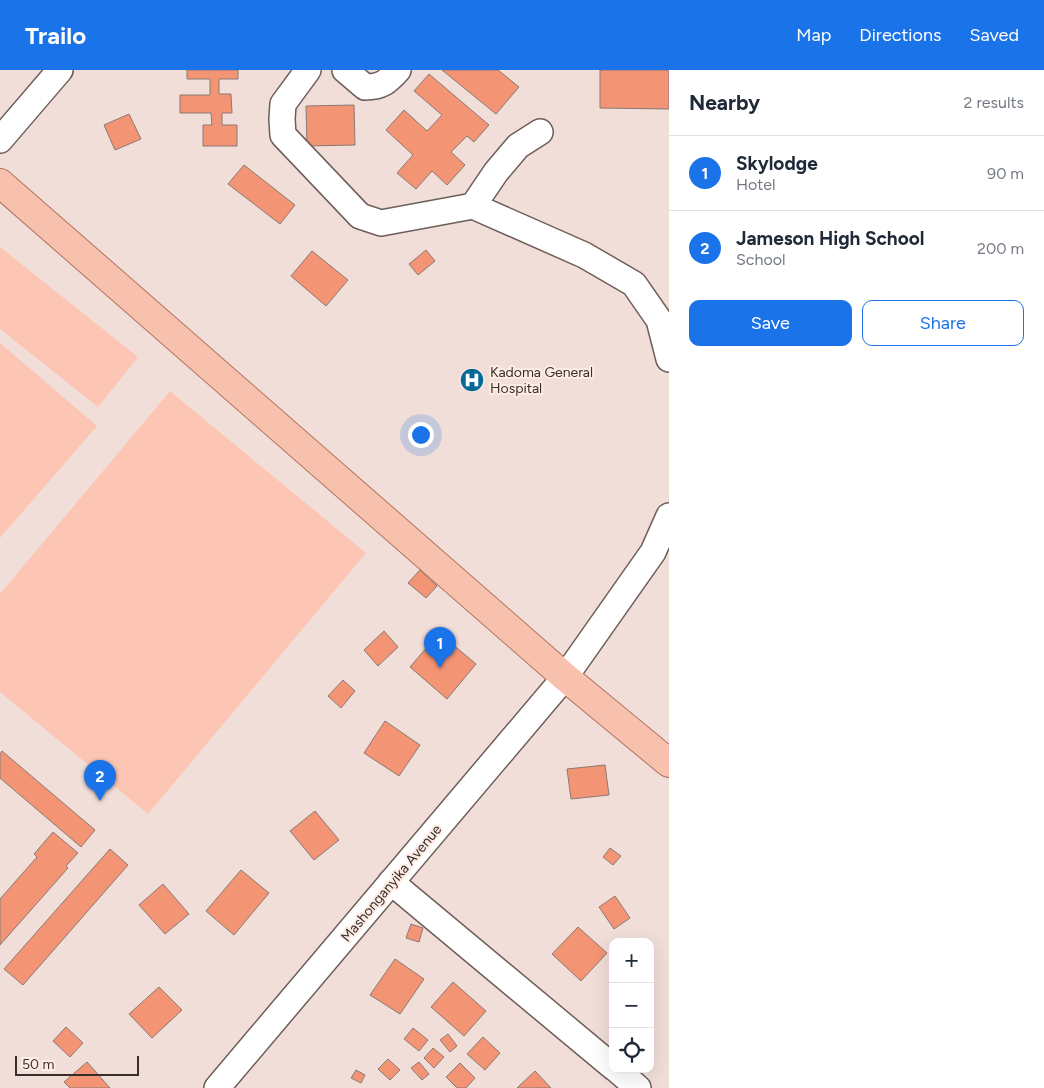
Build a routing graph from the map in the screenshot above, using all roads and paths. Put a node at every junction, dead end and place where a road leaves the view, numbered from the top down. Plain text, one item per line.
1 (60, 70) edge
2 (308, 70) edge
3 (345, 70) edge
4 (398, 70) edge
5 (540, 132) dead end
6 (0, 140) edge
7 (0, 183) edge
8 (473, 206) junction
9 (669, 359) edge
10 (669, 516) edge
11 (565, 677) junction
12 (669, 763) edge
13 (391, 882) junction
14 (609, 1064) edge
15 (620, 1073) edge
16 (219, 1087) edge
17 (638, 1088) edge

1 - 6 street
2 - 8 street
3 - 4 street
5 - 8 street
7 - 11 main road
8 - 9 street
10 - 11 street, Mashonganyika Avenue
11 - 12 main road
11 - 13 street, Mashonganyika Avenue
13 - 14 street
13 - 16 street, Mashonganyika Avenue
15 - 17 street

